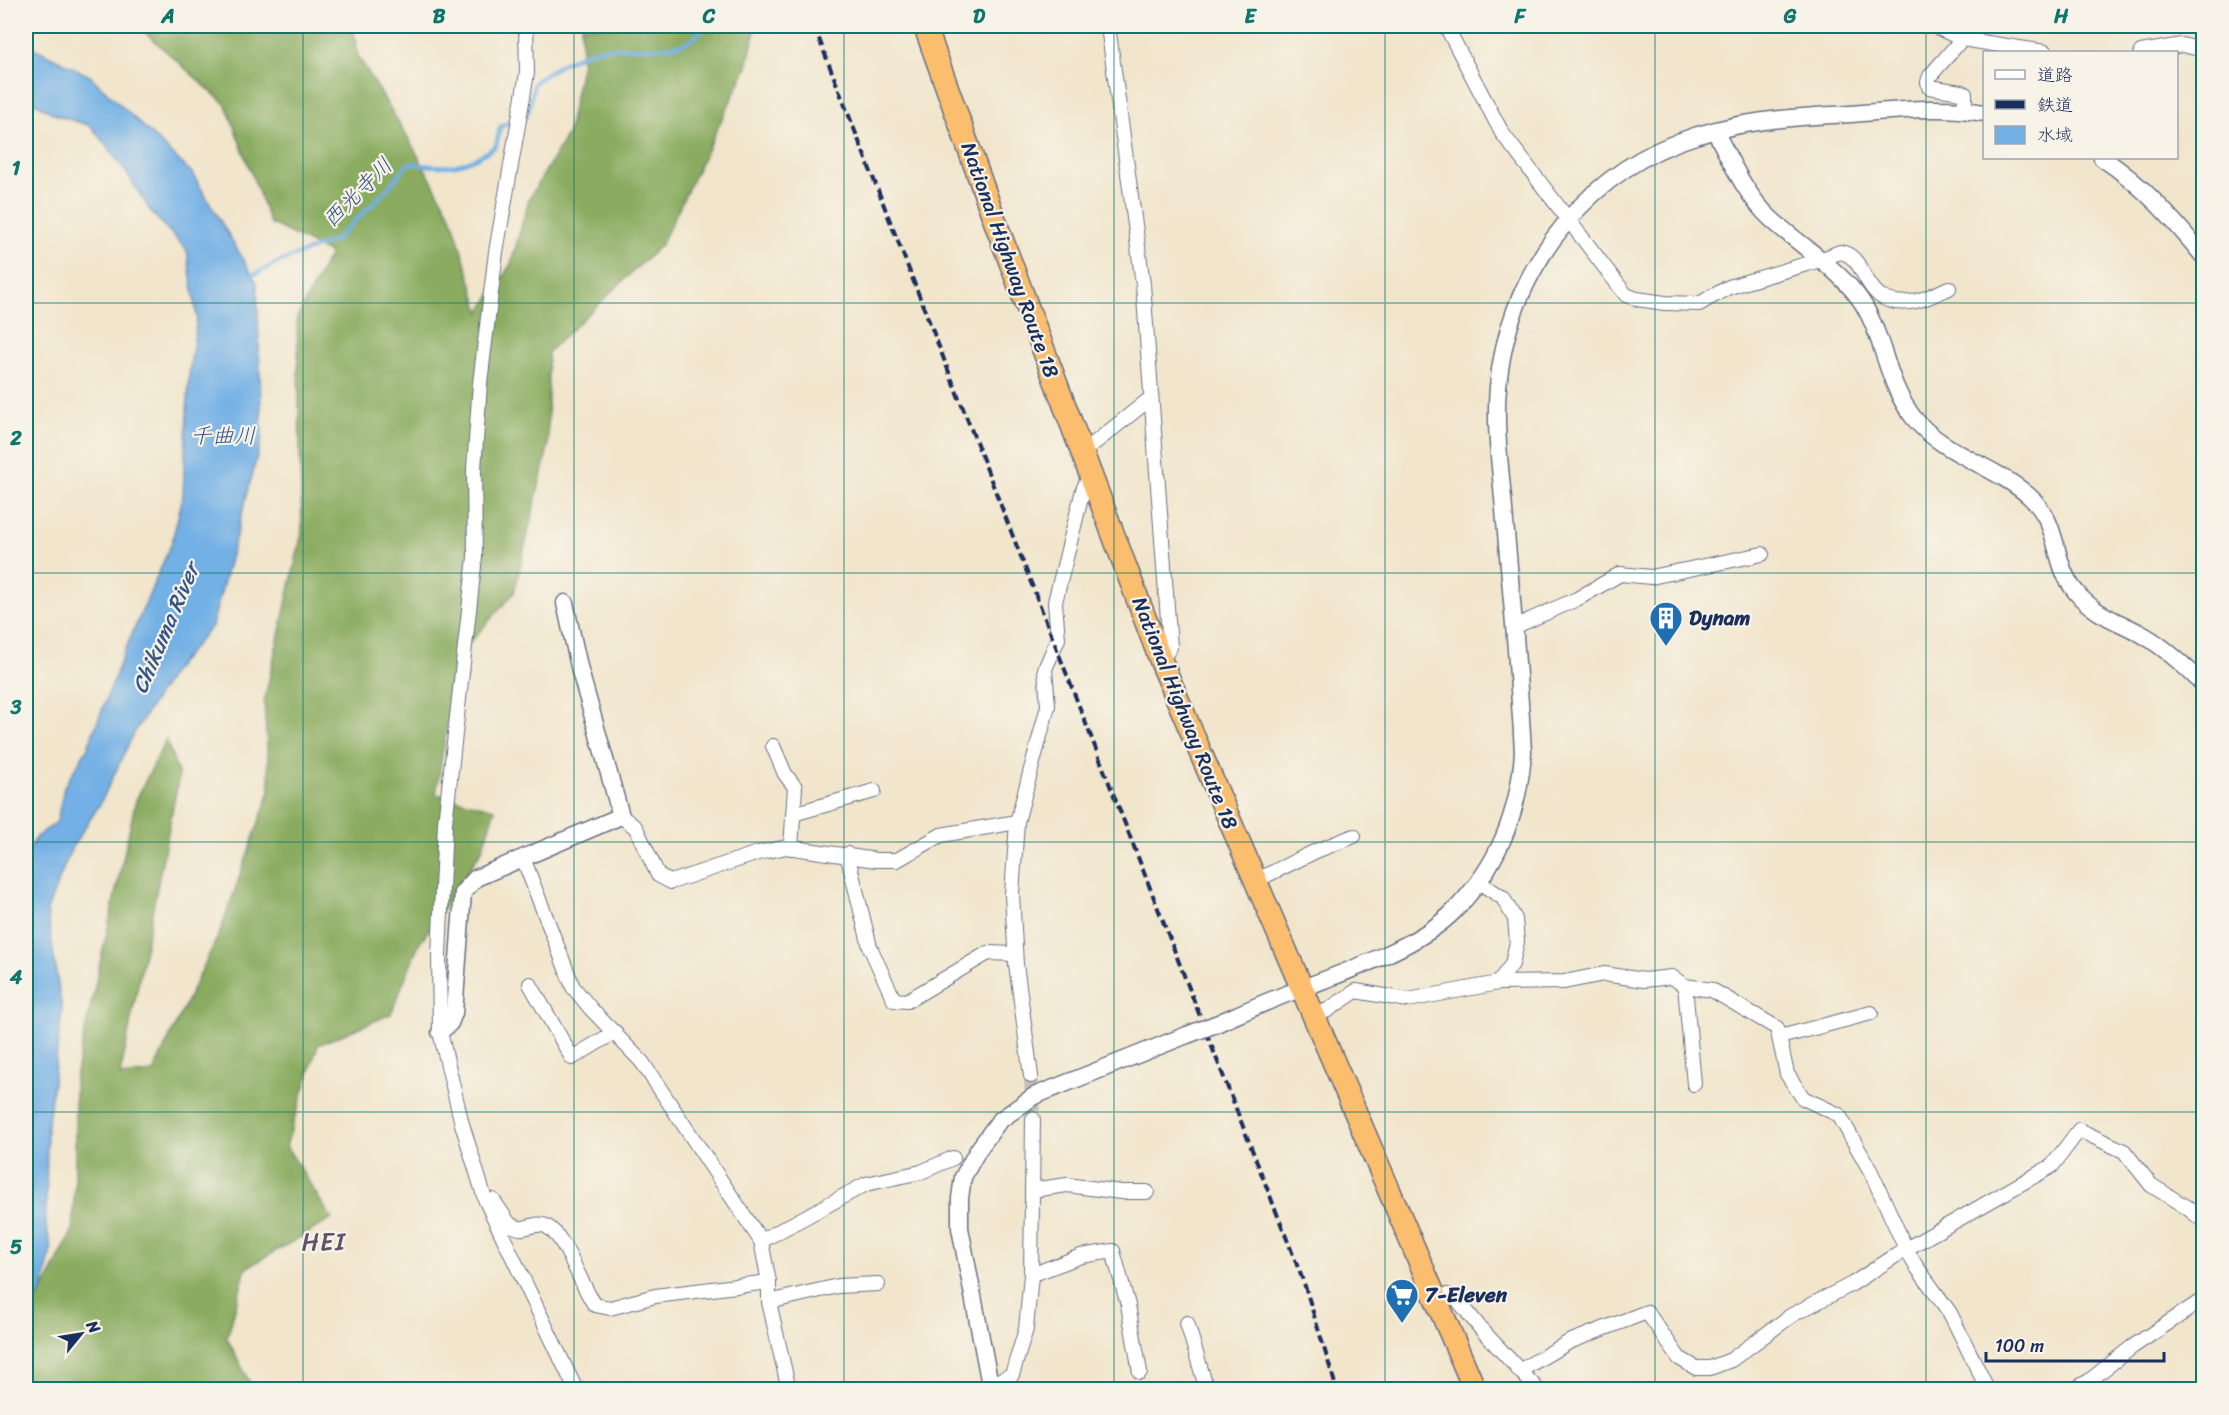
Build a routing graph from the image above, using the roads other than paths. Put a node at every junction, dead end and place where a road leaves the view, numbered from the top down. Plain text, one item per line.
1 (526, 26) edge
2 (925, 26) edge
3 (1108, 26) edge
4 (1446, 26) edge
5 (1934, 26) edge
6 (1962, 39) junction
7 (2204, 50) edge
8 (2039, 51) edge
9 (2147, 51) edge
10 (1965, 111) junction
11 (1983, 112) edge
12 (1715, 130) junction
13 (2103, 159) edge
14 (1568, 221) junction
15 (2204, 257) edge
16 (1820, 260) junction
17 (1949, 288) dead end
18 (1151, 398) junction
19 (1086, 464) junction
20 (1762, 554) dead end
21 (565, 603) dead end
22 (1514, 627) junction
23 (1161, 662) junction
24 (2204, 685) edge
25 (772, 746) dead end
26 (874, 792) dead end
27 (794, 814) junction
28 (621, 816) junction
29 (1017, 822) junction
30 (1354, 836) dead end
31 (791, 848) junction
32 (846, 854) junction
33 (522, 858) junction
34 (1255, 881) junction
35 (1479, 882) junction
36 (1015, 954) junction
37 (1498, 983) junction
38 (530, 984) dead end
39 (1685, 986) junction
40 (1301, 989) junction
41 (1871, 1013) dead end
42 (1313, 1016) junction
43 (440, 1032) junction
44 (615, 1032) junction
45 (1780, 1037) junction
46 (1030, 1076) tunnel mouth
47 (1694, 1084) dead end
48 (1033, 1119) tunnel mouth
49 (953, 1158) dead end
50 (1032, 1190) junction
51 (1147, 1192) dead end
52 (485, 1199) junction
53 (2204, 1221) edge
54 (761, 1241) junction
55 (1906, 1248) junction
56 (1031, 1275) junction
57 (769, 1282) junction
58 (878, 1284) dead end
59 (1436, 1296) junction
60 (2204, 1299) edge
61 (769, 1302) junction
62 (1187, 1323) dead end
63 (1519, 1371) junction
64 (1140, 1372) dead end
65 (991, 1387) edge
66 (576, 1389) edge
67 (789, 1389) edge
68 (849, 1389) edge
69 (853, 1389) edge
70 (1208, 1389) edge
71 (1475, 1389) edge
72 (1538, 1389) edge
73 (1988, 1389) edge
74 (2073, 1389) edge

1 - 43 street
2 - 19 highway, National Highway Route 18
3 - 18 street
4 - 14 street
5 - 6 street
6 - 8 street
6 - 10 street
7 - 9 street
10 - 11 street
10 - 12 street
12 - 14 street
12 - 16 street
13 - 15 street
14 - 16 street
14 - 22 street
16 - 17 street
16 - 24 street
18 - 19 street
18 - 23 street
19 - 23 highway, National Highway Route 18
19 - 29 street
20 - 22 street
21 - 28 street
22 - 35 street
23 - 34 highway, National Highway Route 18
25 - 27 street
26 - 27 street
27 - 31 street
28 - 31 street
28 - 33 street
29 - 32 street
29 - 36 street
30 - 34 street
31 - 32 street
32 - 36 street
33 - 43 street
33 - 44 street
34 - 40 highway, National Highway Route 18
35 - 37 street
35 - 40 street
36 - 46 street
37 - 39 street
37 - 42 street
38 - 44 street
39 - 45 street
39 - 47 street
40 - 42 highway, National Highway Route 18
40 - 65 street, bridge
41 - 45 street
42 - 59 highway, National Highway Route 18
43 - 52 street
44 - 54 street
45 - 55 street
48 - 50 street
49 - 54 street
50 - 51 street
50 - 56 street
52 - 57 street
52 - 66 street
53 - 55 street
54 - 57 street
55 - 63 street
55 - 73 street
56 - 64 street
56 - 65 street
57 - 61 street
58 - 61 street
59 - 63 street
59 - 71 highway, National Highway Route 18
60 - 74 street
61 - 67 street
62 - 70 street
63 - 72 street
68 - 69 street

